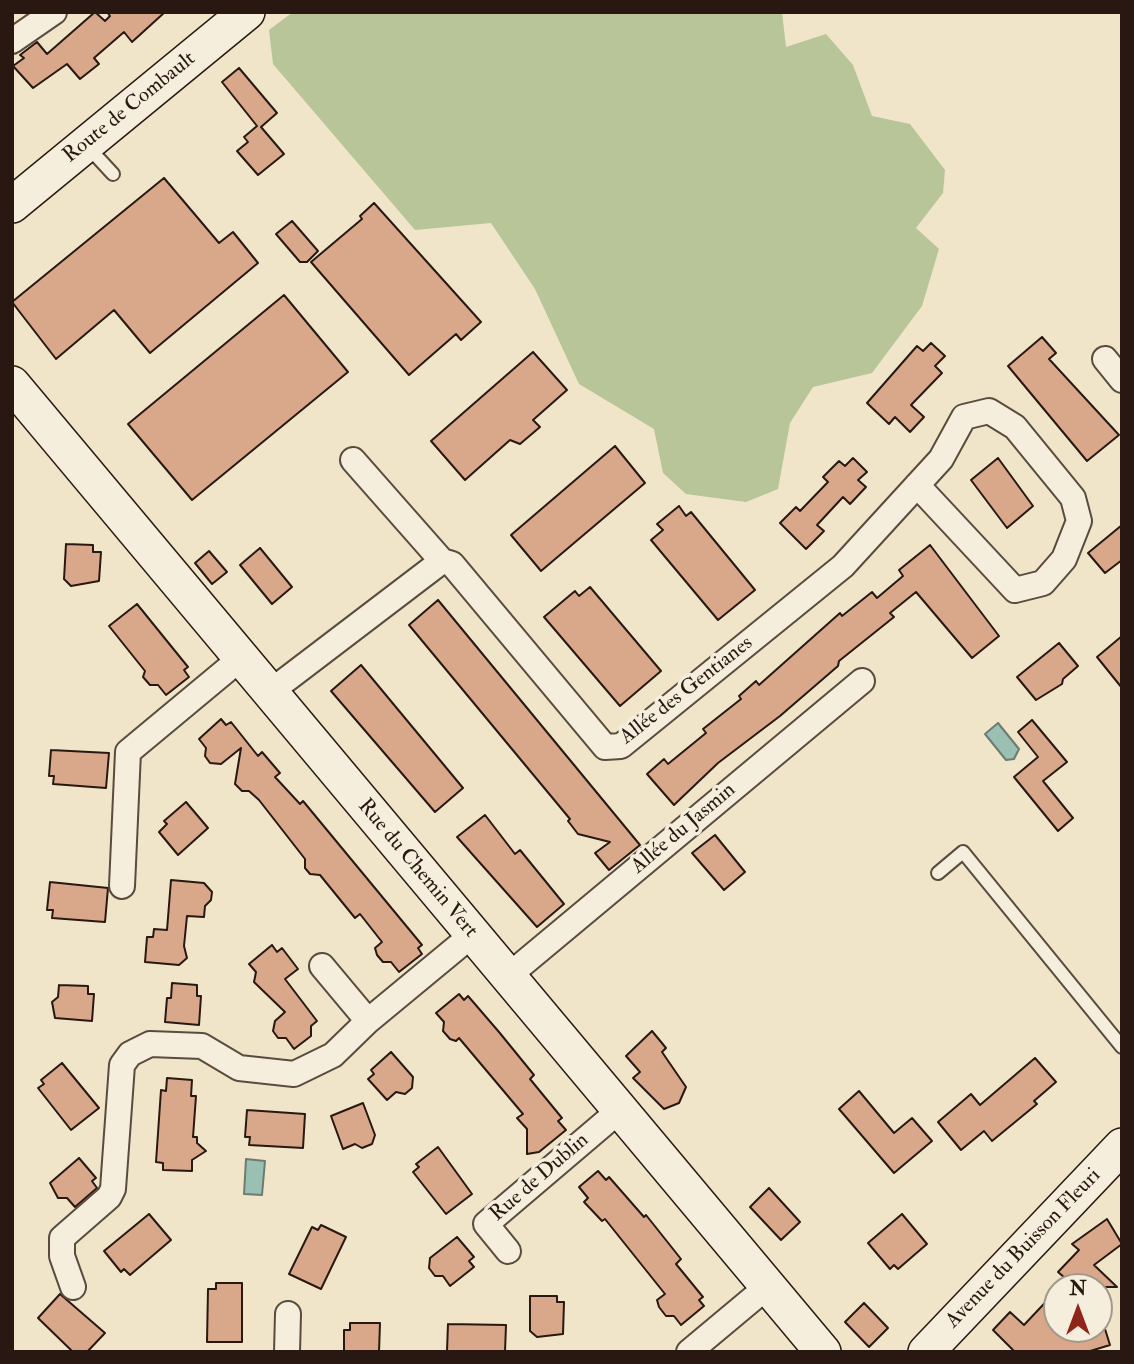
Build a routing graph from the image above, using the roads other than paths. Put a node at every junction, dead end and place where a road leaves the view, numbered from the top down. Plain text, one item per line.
1 (54, 12) edge
2 (247, 12) edge
3 (12, 41) edge
4 (86, 144) junction
5 (113, 174) dead end
6 (12, 205) edge
7 (1105, 359) dead end
8 (1122, 380) edge
9 (12, 384) edge
10 (353, 460) dead end
11 (917, 485) junction
12 (442, 561) junction
13 (241, 658) junction
14 (862, 681) dead end
15 (270, 692) junction
16 (938, 873) dead end
17 (122, 886) dead end
18 (472, 936) junction
19 (321, 966) dead end
20 (507, 977) junction
21 (368, 1021) junction
22 (1122, 1047) edge
23 (620, 1110) junction
24 (1122, 1146) edge
25 (1108, 1176) edge
26 (508, 1251) dead end
27 (768, 1286) junction
28 (73, 1287) dead end
29 (288, 1314) dead end
30 (287, 1352) edge
31 (689, 1352) edge
32 (823, 1352) edge
33 (926, 1352) edge

1 - 3 street
2 - 4 street, Route de Combault
4 - 5 lane
4 - 6 street, Route de Combault
7 - 8 street
9 - 13 street, Rue du Chemin Vert
10 - 12 street, Allée des Gentianes
11 - 11 street, Allée des Gentianes
11 - 12 street, Allée des Gentianes
12 - 15 street
13 - 15 street, Rue du Chemin Vert
13 - 17 street
14 - 20 street, Allée du Jasmin
15 - 18 street, Rue du Chemin Vert
16 - 22 lane
18 - 20 street, Rue du Chemin Vert
18 - 21 street
19 - 21 street
20 - 23 street, Rue du Chemin Vert
21 - 28 street
23 - 26 street, Rue de Dublin
23 - 27 street, Rue du Chemin Vert
24 - 25 street, Avenue du Buisson Fleuri
25 - 33 street, Avenue du Buisson Fleuri
27 - 31 street
27 - 32 street, Rue du Chemin Vert
29 - 30 street

